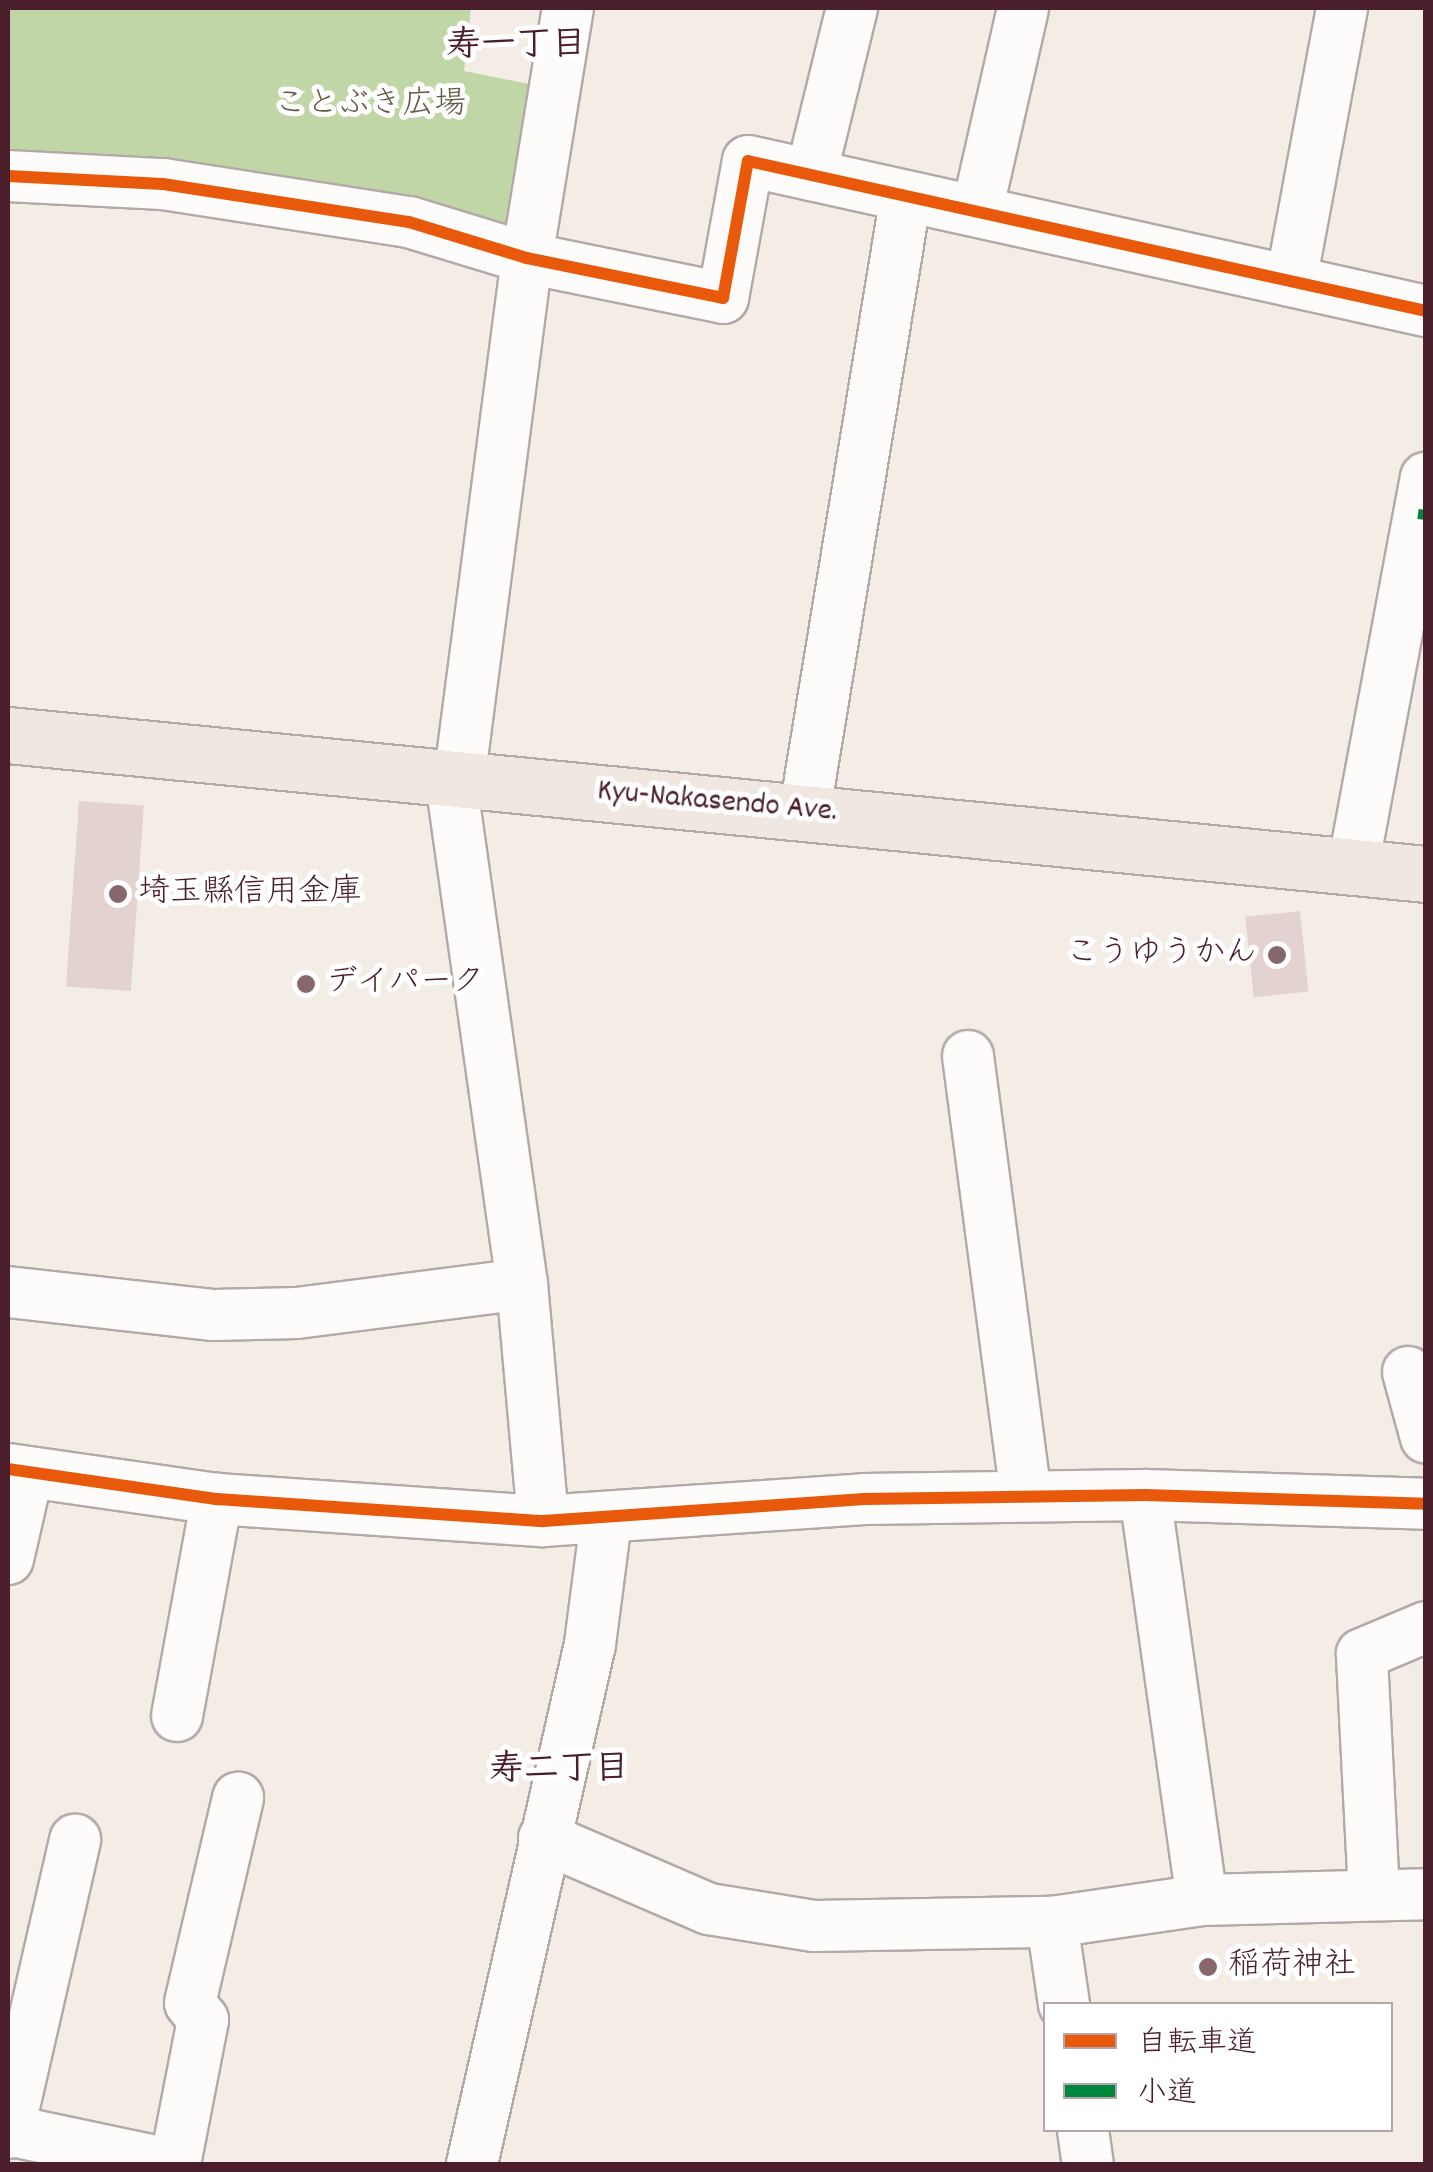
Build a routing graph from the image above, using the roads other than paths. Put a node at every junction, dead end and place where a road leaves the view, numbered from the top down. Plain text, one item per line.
1 (568, 8) edge
2 (852, 8) edge
3 (1023, 8) edge
4 (1342, 8) edge
5 (812, 175) junction
6 (8, 176) edge
7 (906, 196) junction
8 (977, 211) junction
9 (527, 258) junction
10 (1291, 281) junction
11 (1426, 310) edge
12 (1426, 478) edge
13 (8, 735) edge
14 (455, 781) junction
15 (805, 810) junction
16 (1353, 867) junction
17 (1426, 874) edge
18 (968, 1056) dead end
19 (522, 1284) junction
20 (8, 1292) edge
21 (1408, 1372) dead end
22 (1426, 1438) edge
23 (18, 1471) edge
24 (1145, 1495) junction
25 (1026, 1496) junction
26 (217, 1499) junction
27 (1426, 1504) edge
28 (606, 1520) junction
29 (544, 1521) junction
30 (8, 1558) edge
31 (1426, 1626) edge
32 (177, 1716) dead end
33 (238, 1798) dead end
34 (544, 1838) junction
35 (75, 1840) dead end
36 (1374, 1894) junction
37 (1426, 1894) edge
38 (1202, 1900) junction
39 (1052, 1922) junction
40 (1064, 2002) edge
41 (8, 2131) edge
42 (1083, 2132) edge
43 (157, 2163) edge
44 (472, 2164) edge
45 (1088, 2164) edge

1 - 9 street
2 - 5 street
3 - 8 street
4 - 10 street
5 - 7 street
5 - 9 street
6 - 9 street
7 - 8 street
7 - 15 street
8 - 10 street
9 - 14 street
10 - 11 street
12 - 16 street
13 - 14 main road, Kyu-Nakasendo Ave.
14 - 15 main road, Kyu-Nakasendo Ave.
14 - 19 street
15 - 16 main road, Kyu-Nakasendo Ave.
16 - 17 main road, Kyu-Nakasendo Ave.
18 - 25 street
19 - 20 street
19 - 29 street
21 - 22 street
23 - 26 street
23 - 30 street
24 - 25 street
24 - 27 street
24 - 38 street
25 - 28 street
26 - 29 street
26 - 32 street
28 - 29 street
28 - 34 street
31 - 36 street
33 - 43 street
34 - 39 street
34 - 44 street
35 - 41 street
36 - 37 street
36 - 38 street
38 - 39 street
39 - 40 street
41 - 43 street
42 - 45 street

